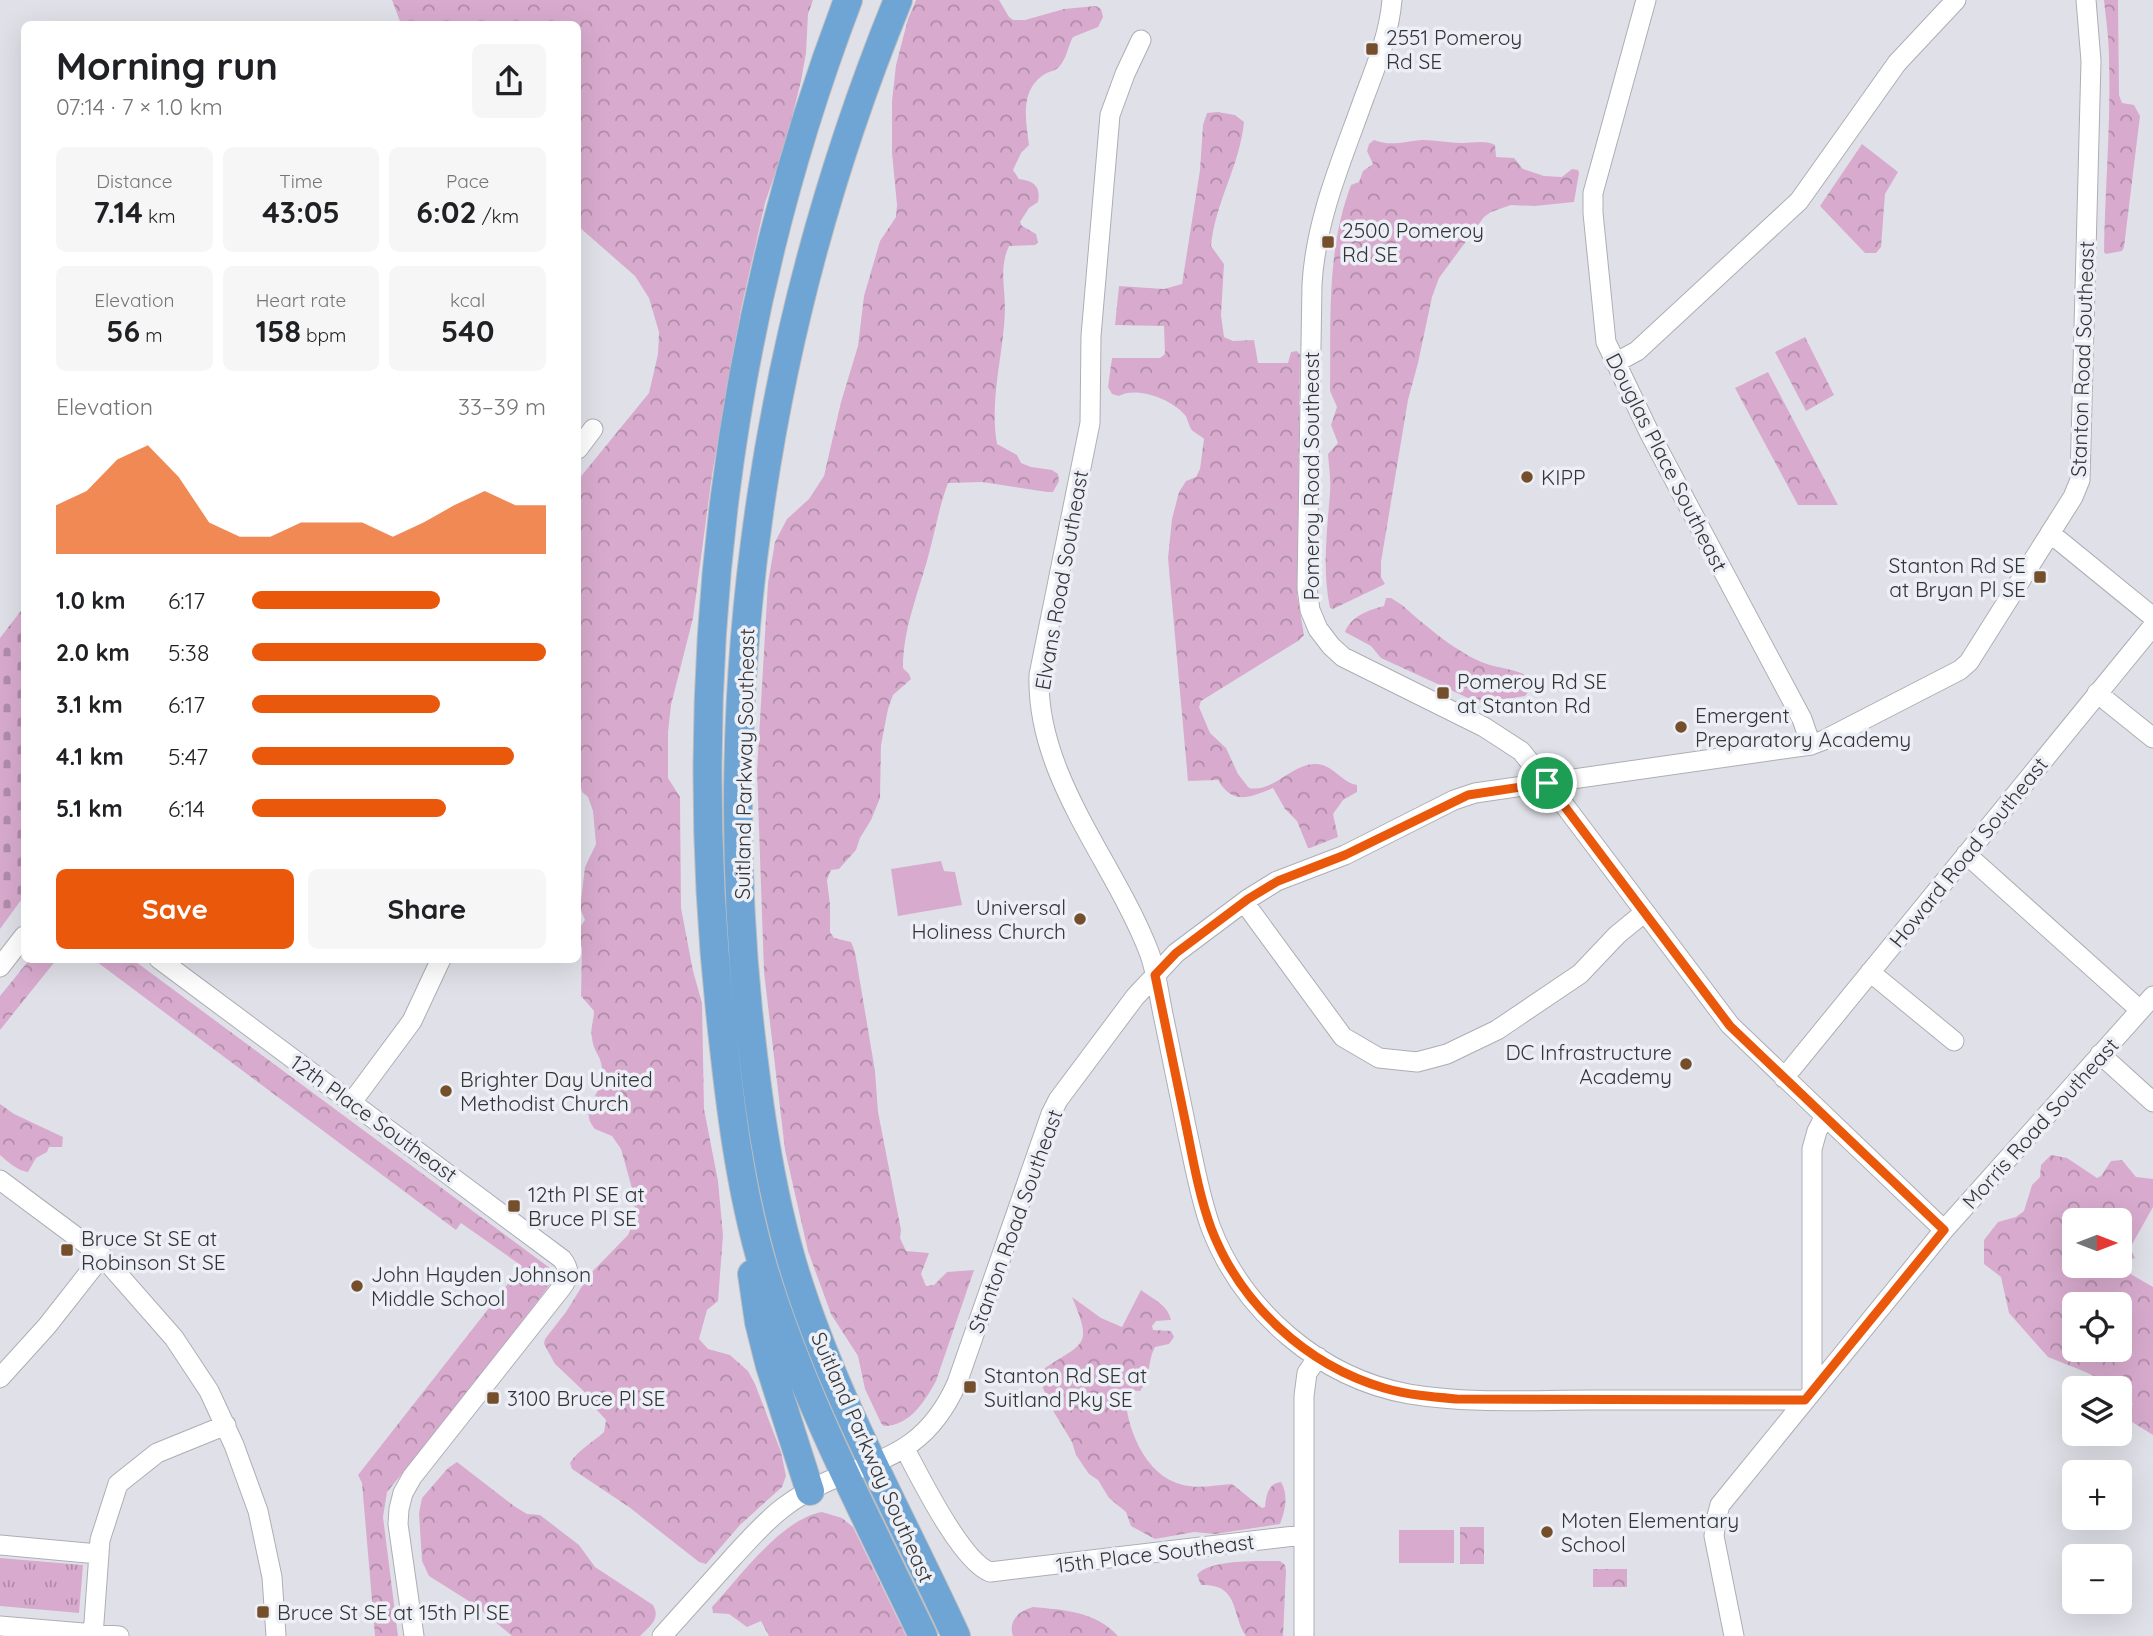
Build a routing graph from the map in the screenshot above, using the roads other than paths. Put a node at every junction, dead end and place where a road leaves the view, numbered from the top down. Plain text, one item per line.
1 (848, 0) edge
2 (898, 0) edge
3 (1391, 0) edge
4 (1646, 0) edge
5 (1956, 0) edge
6 (2086, 0) edge
7 (1141, 40) dead end
8 (1615, 363) junction
9 (593, 429) dead end
10 (581, 445) edge
11 (2050, 533) junction
12 (2153, 617) edge
13 (2153, 626) edge
14 (2097, 693) junction
15 (2153, 738) edge
16 (1811, 745) junction
17 (1547, 783) junction
18 (1966, 854) junction
19 (1244, 902) junction
20 (1645, 912) junction
21 (21, 940) edge
22 (170, 963) edge
23 (439, 963) edge
24 (0, 967) edge
25 (1870, 972) junction
26 (1155, 975) junction
27 (2147, 1003) edge
28 (1954, 1041) dead end
29 (2100, 1054) junction
30 (1784, 1078) junction
31 (352, 1102) junction
32 (2153, 1102) edge
33 (1824, 1118) junction
34 (743, 1177) junction
35 (0, 1180) edge
36 (1944, 1230) junction
37 (102, 1256) junction
38 (1318, 1357) junction
39 (0, 1378) edge
40 (1809, 1395) junction
41 (226, 1425) junction
42 (905, 1449) junction
43 (872, 1464) junction
44 (846, 1475) junction
45 (810, 1491) junction
46 (1303, 1535) junction
47 (0, 1545) edge
48 (98, 1554) junction
49 (0, 1626) edge
50 (93, 1635) edge
51 (119, 1636) edge
52 (276, 1636) edge
53 (414, 1636) edge
54 (662, 1636) edge
55 (923, 1636) edge
56 (956, 1636) edge
57 (1304, 1636) edge
58 (1734, 1636) edge

1 - 34 highway, Suitland Parkway Southeast
2 - 43 highway, Suitland Parkway Southeast
3 - 17 street, Pomeroy Road Southeast
4 - 8 street, Douglas Place Southeast
5 - 8 street
6 - 11 street, Stanton Road Southeast
7 - 26 street, Elvans Road Southeast
8 - 16 street, Douglas Place Southeast
9 - 10 street
11 - 12 street
11 - 16 street, Stanton Road Southeast
13 - 14 street, Howard Road Southeast
14 - 15 street
14 - 18 street, Howard Road Southeast
16 - 17 street, Stanton Road Southeast
17 - 19 street, Stanton Road Southeast
17 - 20 street, Pomeroy Road Southeast
18 - 25 street, Howard Road Southeast
18 - 27 street
19 - 20 street
19 - 26 street, Stanton Road Southeast
20 - 30 street, Pomeroy Road Southeast
21 - 24 street
22 - 31 street, 12th Place Southeast
23 - 31 street
25 - 28 street
25 - 30 street, Howard Road Southeast
26 - 38 street, Elvans Road Southeast
26 - 42 street, Stanton Road Southeast
27 - 29 street, Morris Road Southeast
29 - 32 street
29 - 36 street, Morris Road Southeast
30 - 33 street, Pomeroy Road Southeast
31 - 53 street, 12th Place Southeast
33 - 36 street, Pomeroy Road Southeast
33 - 40 street
34 - 44 highway, Suitland Parkway Southeast
34 - 45 highway
35 - 37 street
36 - 40 street, Morris Road Southeast
37 - 39 street
37 - 41 street
38 - 40 street, Elvans Road Southeast
38 - 46 street
40 - 58 street, Morris Road Southeast
41 - 48 street
41 - 52 street
42 - 43 street, Stanton Road Southeast
42 - 46 street, 15th Place Southeast
43 - 44 street, Stanton Road Southeast
43 - 56 highway, Suitland Parkway Southeast
44 - 45 street, Stanton Road Southeast
44 - 55 highway, Suitland Parkway Southeast
45 - 54 street, Stanton Road Southeast
46 - 57 street
47 - 48 street
48 - 50 street
49 - 50 street
50 - 51 street

